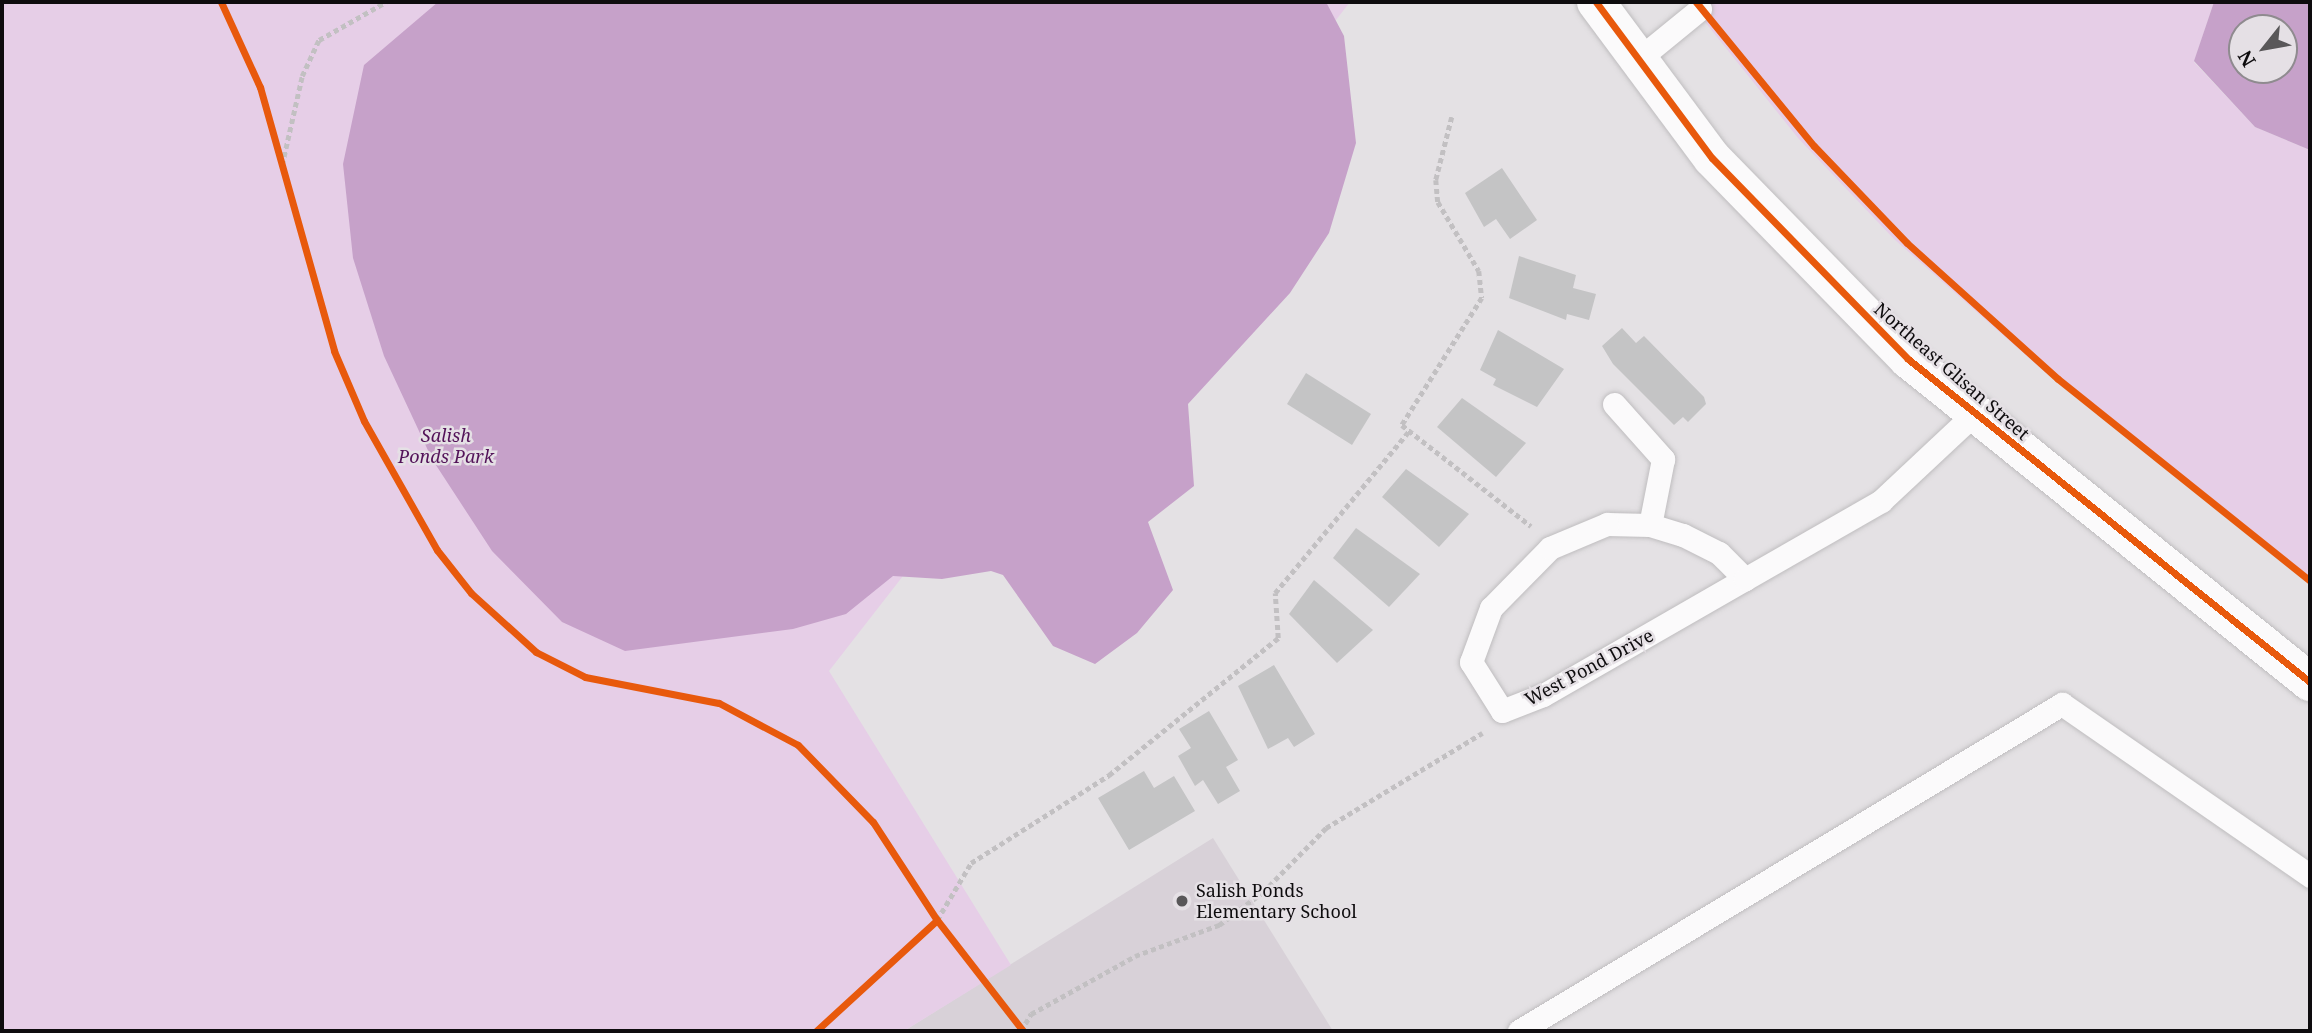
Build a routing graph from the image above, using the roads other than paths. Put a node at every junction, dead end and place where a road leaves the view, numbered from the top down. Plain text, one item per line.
1 (1596, 2) edge
2 (1700, 9) dead end
3 (1635, 62) junction
4 (1614, 404) dead end
5 (1975, 413) junction
6 (1650, 525) junction
7 (1745, 579) junction
8 (2310, 682) edge
9 (2310, 876) edge
10 (1519, 1031) edge

1 - 3 main road, Northeast Glisan Street
2 - 3 lane
3 - 5 main road, Northeast Glisan Street
4 - 6 lane
5 - 7 lane, West Pond Drive
5 - 8 main road, Northeast Glisan Street
6 - 7 lane
6 - 7 lane, West Pond Drive
9 - 10 lane

